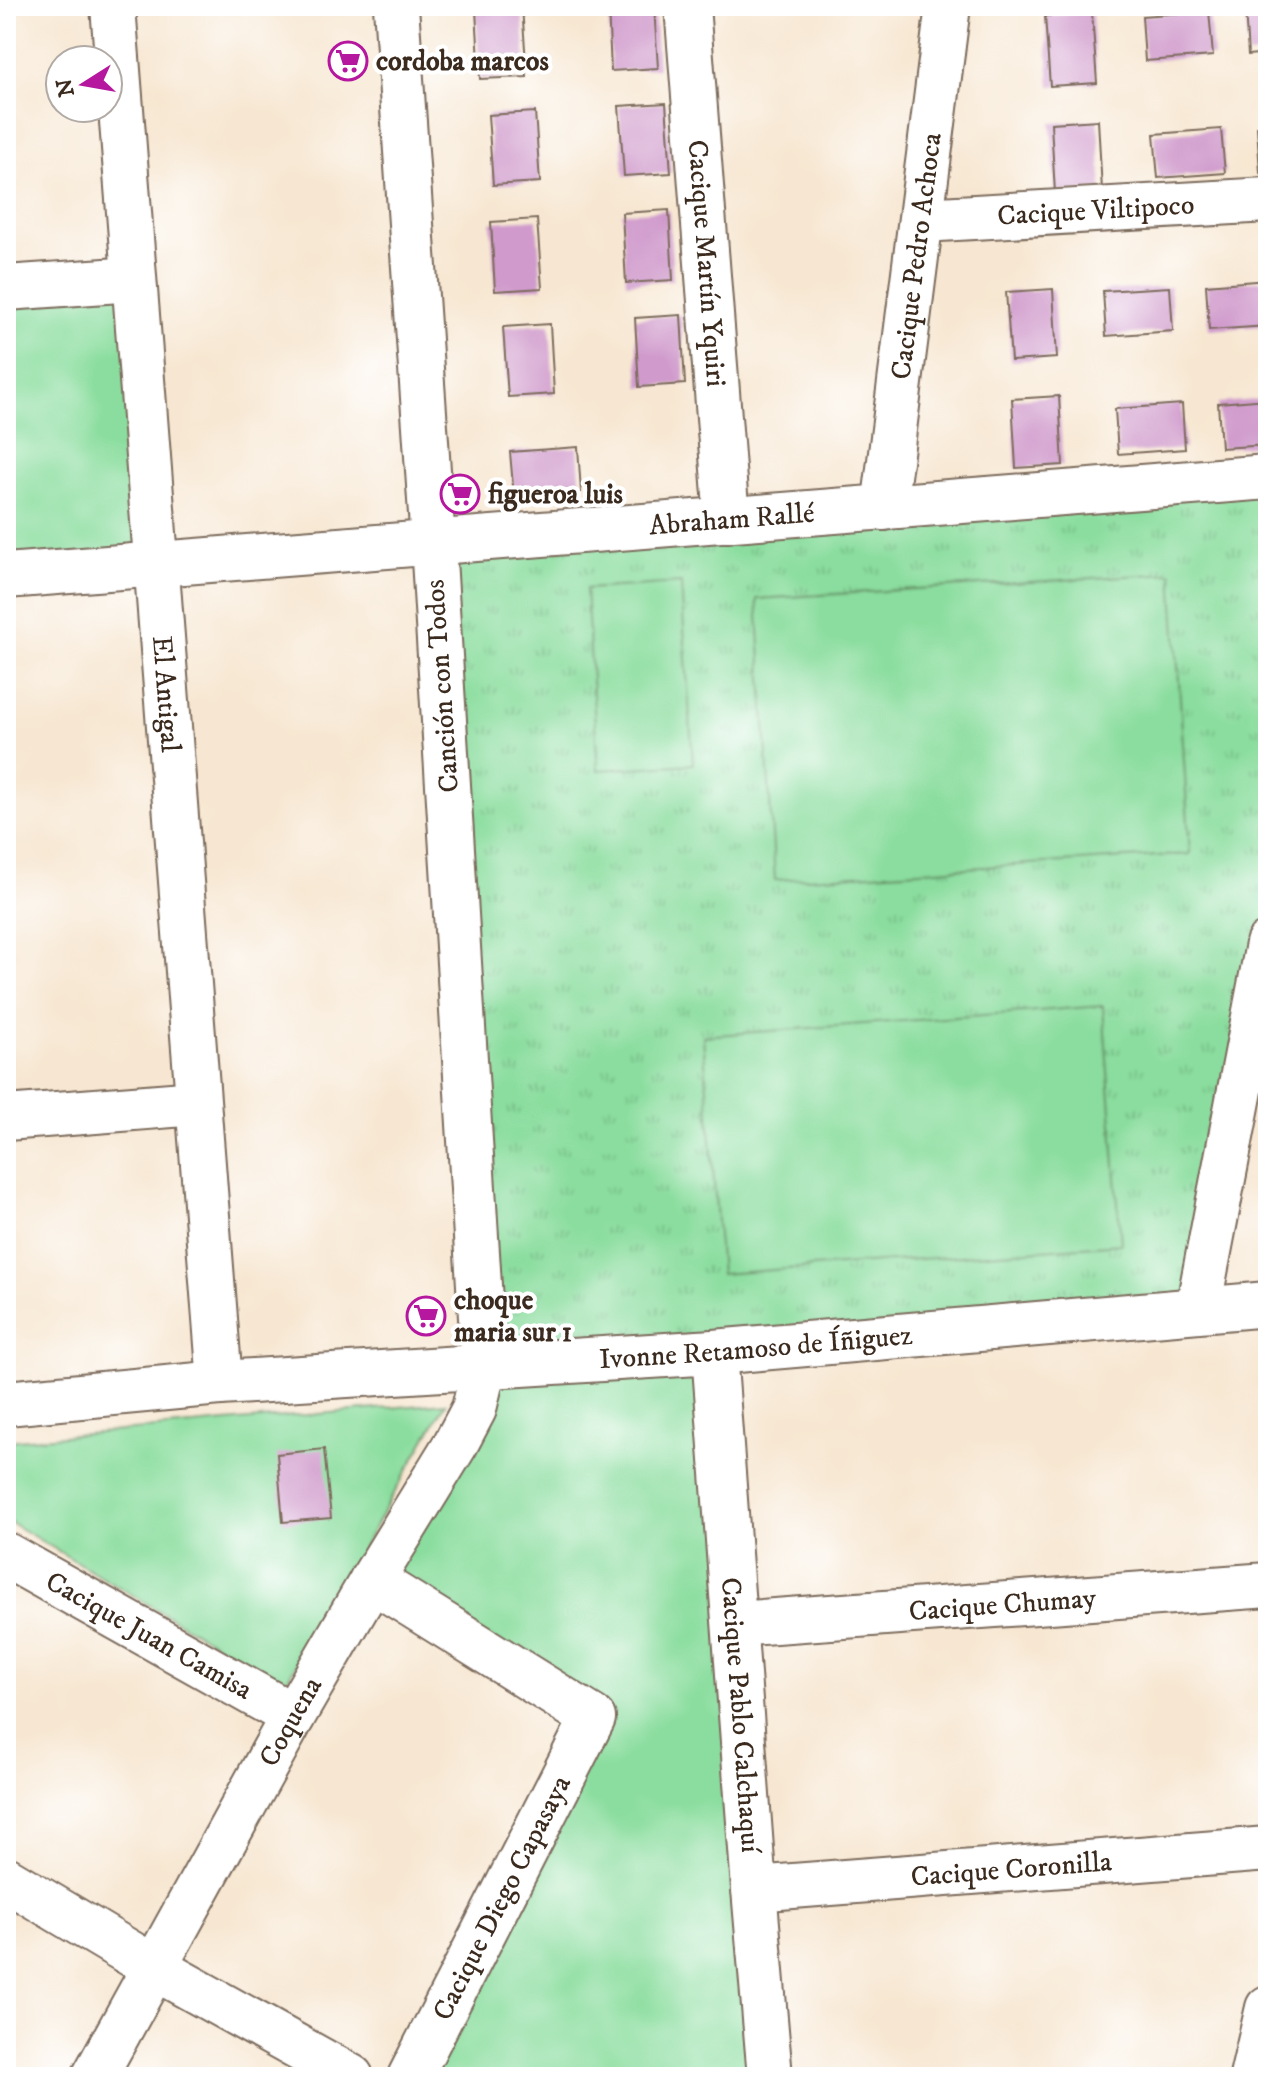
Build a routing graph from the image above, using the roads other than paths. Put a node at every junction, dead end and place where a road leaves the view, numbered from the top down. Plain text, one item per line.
1 (113, 6) edge
2 (396, 6) edge
3 (687, 6) edge
4 (948, 6) edge
5 (1268, 200) edge
6 (922, 220) junction
7 (134, 279) junction
8 (6, 288) edge
9 (1268, 477) edge
10 (884, 508) junction
11 (727, 520) junction
12 (433, 543) junction
13 (155, 563) junction
14 (6, 576) edge
15 (1268, 944) edge
16 (197, 1103) junction
17 (6, 1118) edge
18 (1268, 1304) edge
19 (1198, 1309) junction
20 (714, 1352) junction
21 (484, 1366) junction
22 (220, 1383) junction
23 (6, 1403) edge
24 (6, 1555) edge
25 (372, 1580) junction
26 (1268, 1585) edge
27 (735, 1624) junction
28 (293, 1716) junction
29 (1268, 1849) edge
30 (6, 1879) edge
31 (754, 1889) junction
32 (155, 1968) junction
33 (1268, 2008) edge
34 (94, 2077) edge
35 (351, 2077) edge
36 (410, 2077) edge
37 (770, 2077) edge
38 (1252, 2077) edge

1 - 7 street, El Antigal
2 - 12 street, Canción con Todos
3 - 11 street, Cacique Martín Yquiri
4 - 6 street, Cacique Pedro Achoca
5 - 6 street, Cacique Viltipoco
6 - 10 street, Cacique Pedro Achoca
7 - 8 street
7 - 13 street, El Antigal
9 - 10 street, Abraham Rallé
10 - 11 street, Abraham Rallé
11 - 12 street, Abraham Rallé
12 - 13 street, Abraham Rallé
12 - 21 street, Canción con Todos
13 - 14 street, Abraham Rallé
13 - 16 street, El Antigal
15 - 19 street
16 - 17 street
16 - 22 street, El Antigal
18 - 19 street, Ivonne Retamoso de Íñiguez
19 - 20 street, Ivonne Retamoso de Íñiguez
20 - 21 street, Ivonne Retamoso de Íñiguez
20 - 27 street, Cacique Pablo Calchaquí
21 - 22 street, Ivonne Retamoso de Íñiguez
21 - 25 street, Coquena
22 - 23 street, Ivonne Retamoso de Íñiguez
24 - 28 street, Cacique Juan Camisa
25 - 28 street, Coquena
25 - 36 street, Cacique Diego Capasaya
26 - 27 street, Cacique Chumay
27 - 31 street, Cacique Pablo Calchaquí
28 - 32 street, Coquena
29 - 31 street, Cacique Coronilla
30 - 32 street
31 - 37 street, Cacique Pablo Calchaquí
32 - 34 street, Coquena
32 - 35 street
33 - 38 street

